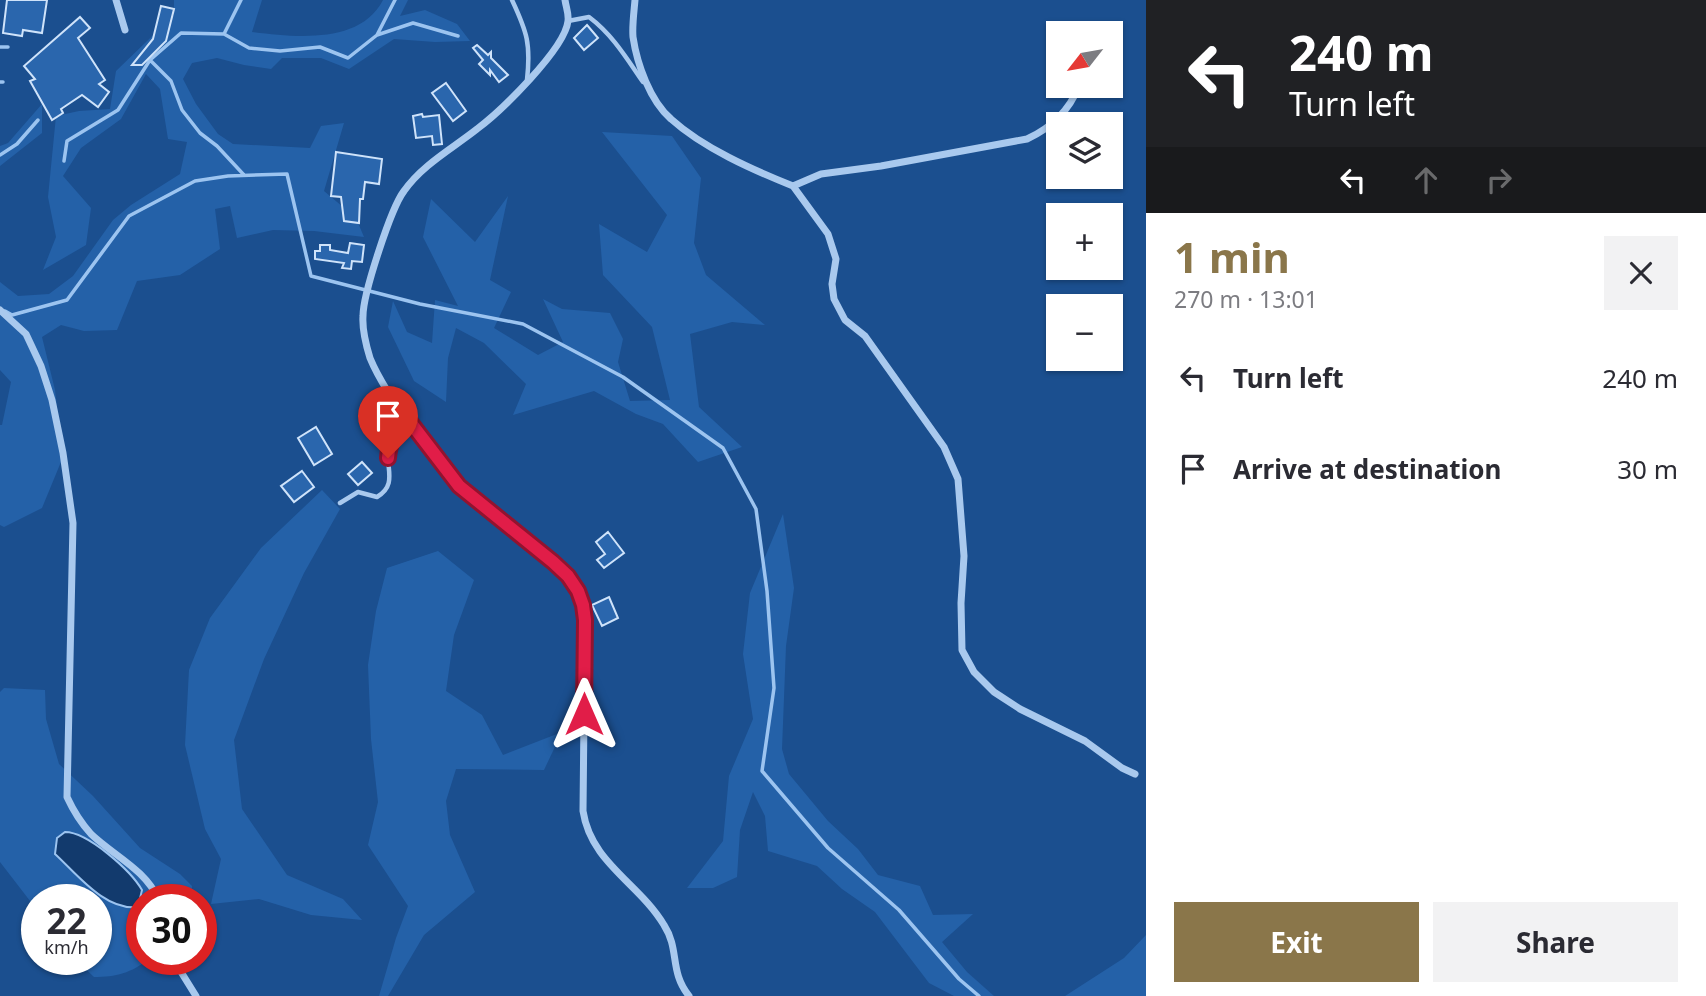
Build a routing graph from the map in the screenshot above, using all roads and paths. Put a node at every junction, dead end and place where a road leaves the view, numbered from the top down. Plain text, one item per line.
1 (116, 0) edge
2 (512, 0) edge
3 (565, 0) edge
4 (635, 0) edge
5 (568, 21) junction
6 (125, 30) dead end
7 (527, 80) junction
8 (1072, 98) edge
9 (656, 100) junction
10 (793, 186) junction
11 (0, 310) edge
12 (407, 418) junction
13 (340, 503) dead end
14 (1135, 774) dead end
15 (149, 884) edge
16 (183, 975) edge
17 (195, 996) edge
18 (689, 996) edge

1 - 6 street
2 - 7 lane
3 - 5 street
4 - 9 street
5 - 7 street
5 - 9 lane
7 - 12 street
8 - 10 street
9 - 10 street
10 - 14 street
11 - 15 street
12 - 13 lane
12 - 18 street
16 - 17 street

